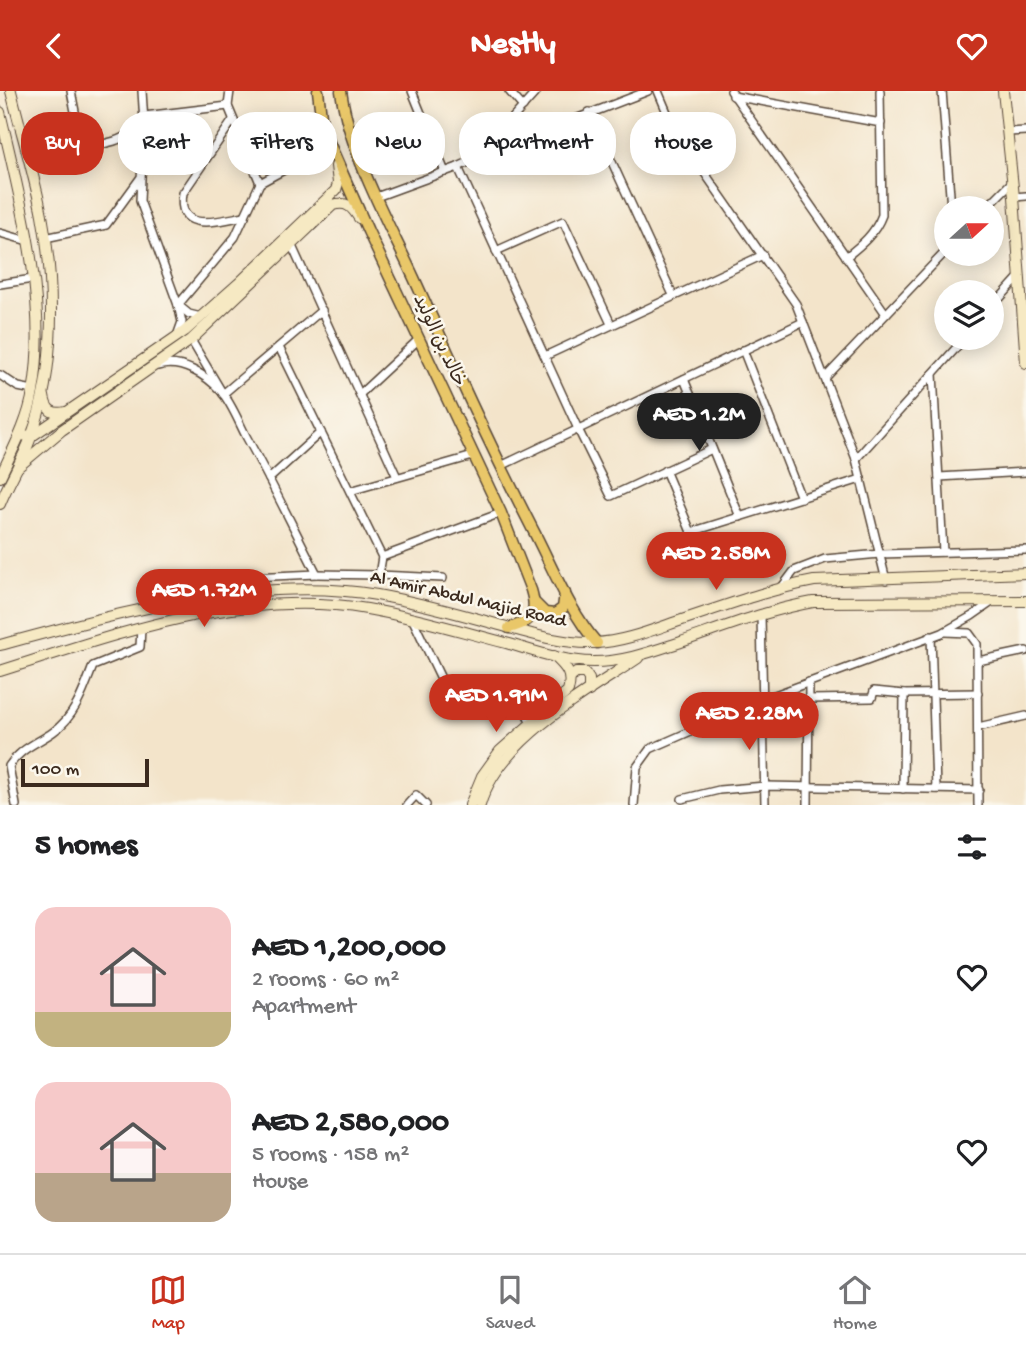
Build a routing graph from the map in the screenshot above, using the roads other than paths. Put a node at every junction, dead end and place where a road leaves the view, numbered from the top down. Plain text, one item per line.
1 (11, 91) edge
2 (71, 91) edge
3 (142, 91) edge
4 (230, 91) edge
5 (318, 91) edge
6 (341, 91) edge
7 (412, 91) edge
8 (509, 91) edge
9 (537, 91) edge
10 (648, 91) edge
11 (658, 91) edge
12 (880, 91) edge
13 (942, 91) edge
14 (1003, 91) edge
15 (732, 93) edge
16 (228, 106) junction
17 (523, 107) junction
18 (0, 112) edge
19 (144, 112) edge
20 (178, 112) edge
21 (230, 112) edge
22 (321, 112) edge
23 (421, 112) edge
24 (518, 112) edge
25 (589, 112) edge
26 (881, 123) junction
27 (227, 129) edge
28 (1026, 131) edge
29 (1008, 132) junction
30 (118, 140) edge
31 (337, 161) edge
32 (458, 167) joint
33 (337, 169) edge
34 (616, 171) edge
35 (445, 172) edge
36 (257, 175) edge
37 (275, 175) edge
38 (437, 175) edge
39 (141, 177) joint
40 (1013, 180) junction
41 (260, 183) junction
42 (950, 196) edge
43 (998, 196) edge
44 (1026, 196) edge
45 (376, 197) junction
46 (1014, 197) junction
47 (245, 216) junction
48 (368, 231) junction
49 (0, 233) edge
50 (45, 238) junction
51 (28, 241) junction
52 (292, 246) junction
53 (496, 251) junction
54 (764, 255) junction
55 (846, 257) junction
56 (934, 264) edge
57 (1020, 276) junction
58 (33, 279) junction
59 (0, 284) edge
60 (1004, 294) edge
61 (673, 295) junction
62 (178, 305) junction
63 (322, 310) junction
64 (886, 314) junction
65 (1024, 315) edge
66 (201, 317) junction
67 (803, 322) junction
68 (611, 324) junction
69 (177, 336) junction
70 (418, 339) junction
71 (191, 340) junction
72 (279, 347) junction
73 (743, 350) junction
74 (954, 350) edge
75 (545, 356) junction
76 (1026, 363) edge
77 (148, 370) junction
78 (933, 374) junction
79 (0, 375) edge
80 (826, 377) junction
81 (684, 379) junction
82 (0, 382) edge
83 (10, 382) junction
84 (39, 391) junction
85 (223, 394) junction
86 (360, 394) junction
87 (70, 411) junction
88 (578, 429) junction
89 (321, 432) junction
90 (20, 435) junction
91 (32, 436) junction
92 (712, 449) junction
93 (473, 456) junction
94 (856, 459) junction
95 (500, 466) junction
96 (18, 467) junction
97 (1, 470) edge
98 (665, 470) junction
99 (1026, 472) edge
100 (397, 477) junction
101 (939, 477) junction
102 (269, 479) junction
103 (861, 479) junction
104 (350, 491) junction
105 (801, 498) junction
106 (0, 505) edge
107 (501, 513) junction
108 (740, 517) junction
109 (1026, 550) edge
110 (943, 552) junction
111 (880, 554) junction
112 (382, 557) junction
113 (1026, 573) edge
114 (317, 574) junction
115 (379, 575) junction
116 (443, 578) dead end
117 (886, 580) junction
118 (782, 587) junction
119 (565, 591) junction
120 (993, 601) junction
121 (1026, 601) edge
122 (535, 603) junction
123 (166, 604) junction
124 (761, 615) junction
125 (412, 618) junction
126 (141, 628) junction
127 (509, 628) junction
128 (942, 633) junction
129 (932, 636) junction
130 (597, 643) junction
131 (0, 645) edge
132 (1026, 651) edge
133 (644, 654) junction
134 (554, 656) junction
135 (978, 661) junction
136 (0, 671) edge
137 (570, 678) junction
138 (810, 682) junction
139 (589, 691) junction
140 (933, 692) junction
141 (978, 693) junction
142 (904, 694) junction
143 (764, 699) junction
144 (810, 699) junction
145 (1026, 716) edge
146 (531, 723) junction
147 (978, 727) junction
148 (765, 786) junction
149 (808, 788) junction
150 (902, 789) junction
151 (936, 789) junction
152 (979, 790) junction
153 (682, 799) dead end
154 (16, 805) edge
155 (407, 805) edge
156 (426, 805) edge
157 (470, 805) edge
158 (480, 805) edge
159 (634, 805) edge
160 (765, 805) edge
161 (808, 805) edge
162 (978, 805) edge

1 - 50 main road
2 - 30 street
3 - 19 street
4 - 16 street
5 - 22 main road, خالد بن الوليد
6 - 45 main road, خالد بن الوليد
7 - 23 street
8 - 17 street
9 - 17 street
10 - 25 street
11 - 54 street
12 - 26 street
13 - 42 street
14 - 29 main road
15 - 26 street
15 - 55 street
16 - 20 street
16 - 21 street
17 - 24 street
18 - 51 main road
26 - 55 street
27 - 47 street
28 - 29 street
29 - 40 main road
31 - 48 main road, خالد بن الوليد
32 - 35 street
32 - 53 street
33 - 66 main road
34 - 61 street
36 - 41 street
37 - 41 street
38 - 45 street
39 - 50 street
39 - 62 street
40 - 43 street
40 - 46 main road
41 - 47 street
44 - 46 street
45 - 95 main road, خالد بن الوليد
46 - 57 main road
47 - 62 street
48 - 52 main road
48 - 70 main road, خالد بن الوليد
49 - 51 street
50 - 84 main road
51 - 58 main road
52 - 63 street
52 - 71 main road
53 - 68 street
53 - 75 street
54 - 61 street
54 - 67 street
55 - 64 street
56 - 64 street
57 - 60 street
57 - 65 main road
58 - 59 street
58 - 84 main road
61 - 68 street
62 - 66 street
62 - 69 street
63 - 72 street
63 - 86 street
64 - 80 street
65 - 76 main road
66 - 69 main road
67 - 73 street
67 - 80 street
68 - 75 street
69 - 87 main road
70 - 86 street
70 - 93 main road, خالد بن الوليد
71 - 77 main road
71 - 85 street
72 - 85 street
72 - 89 street
73 - 81 street
73 - 105 street
74 - 78 street
75 - 88 street
77 - 85 street
77 - 96 main road
78 - 94 street
78 - 101 street
79 - 83 street
80 - 94 street
81 - 88 street
81 - 92 street
82 - 83 street
83 - 84 street
84 - 87 main road
84 - 90 main road
84 - 91 main road
85 - 102 street
86 - 100 street
87 - 91 main road
88 - 95 street
88 - 98 street
89 - 102 street
89 - 104 street
90 - 91 main road
90 - 97 main road
91 - 96 main road
92 - 98 street
92 - 108 street
93 - 100 street
93 - 107 main road, خالد بن الوليد
94 - 103 street
95 - 119 main road, خالد بن الوليد
96 - 106 main road
98 - 108 street
99 - 101 street
100 - 104 street
101 - 110 street
102 - 114 street
103 - 105 street
103 - 111 street
104 - 112 street
105 - 108 street
107 - 112 street
107 - 122 main road, خالد بن الوليد
109 - 110 street
110 - 111 street
111 - 117 street
111 - 118 street
112 - 115 street
113 - 117 main road, Al Amir Abdul Majid Road
114 - 115 street
114 - 123 street
115 - 116 street
117 - 118 main road, Al Amir Abdul Majid Road
118 - 130 main road, Al Amir Abdul Majid Road
119 - 122 main road
119 - 130 main road, خالد بن الوليد
120 - 121 main road
120 - 124 main road
120 - 128 street
122 - 127 main road
123 - 127 main road, Al Amir Abdul Majid Road
123 - 131 main road, Al Amir Abdul Majid Road
124 - 133 main road
124 - 143 street
125 - 126 main road, Al Amir Abdul Majid Road
125 - 134 main road, Al Amir Abdul Majid Road
125 - 146 street
126 - 136 main road, Al Amir Abdul Majid Road
126 - 154 street
127 - 130 main road, Al Amir Abdul Majid Road
128 - 129 street
128 - 135 street
129 - 138 street
129 - 140 street
132 - 135 street
133 - 134 main road, Al Amir Abdul Majid Road
133 - 139 main road
134 - 137 main road
135 - 141 street
137 - 139 main road
137 - 146 main road
138 - 143 street
138 - 144 street
139 - 158 main road
140 - 141 street
140 - 142 street
140 - 151 street
141 - 147 street
142 - 144 street
142 - 150 street
143 - 148 street
143 - 159 street
144 - 149 street
145 - 147 street
146 - 157 main road
147 - 152 street
148 - 149 street
148 - 153 street
148 - 160 street
149 - 150 street
149 - 161 street
150 - 151 street
151 - 152 street
152 - 162 street
155 - 156 street

